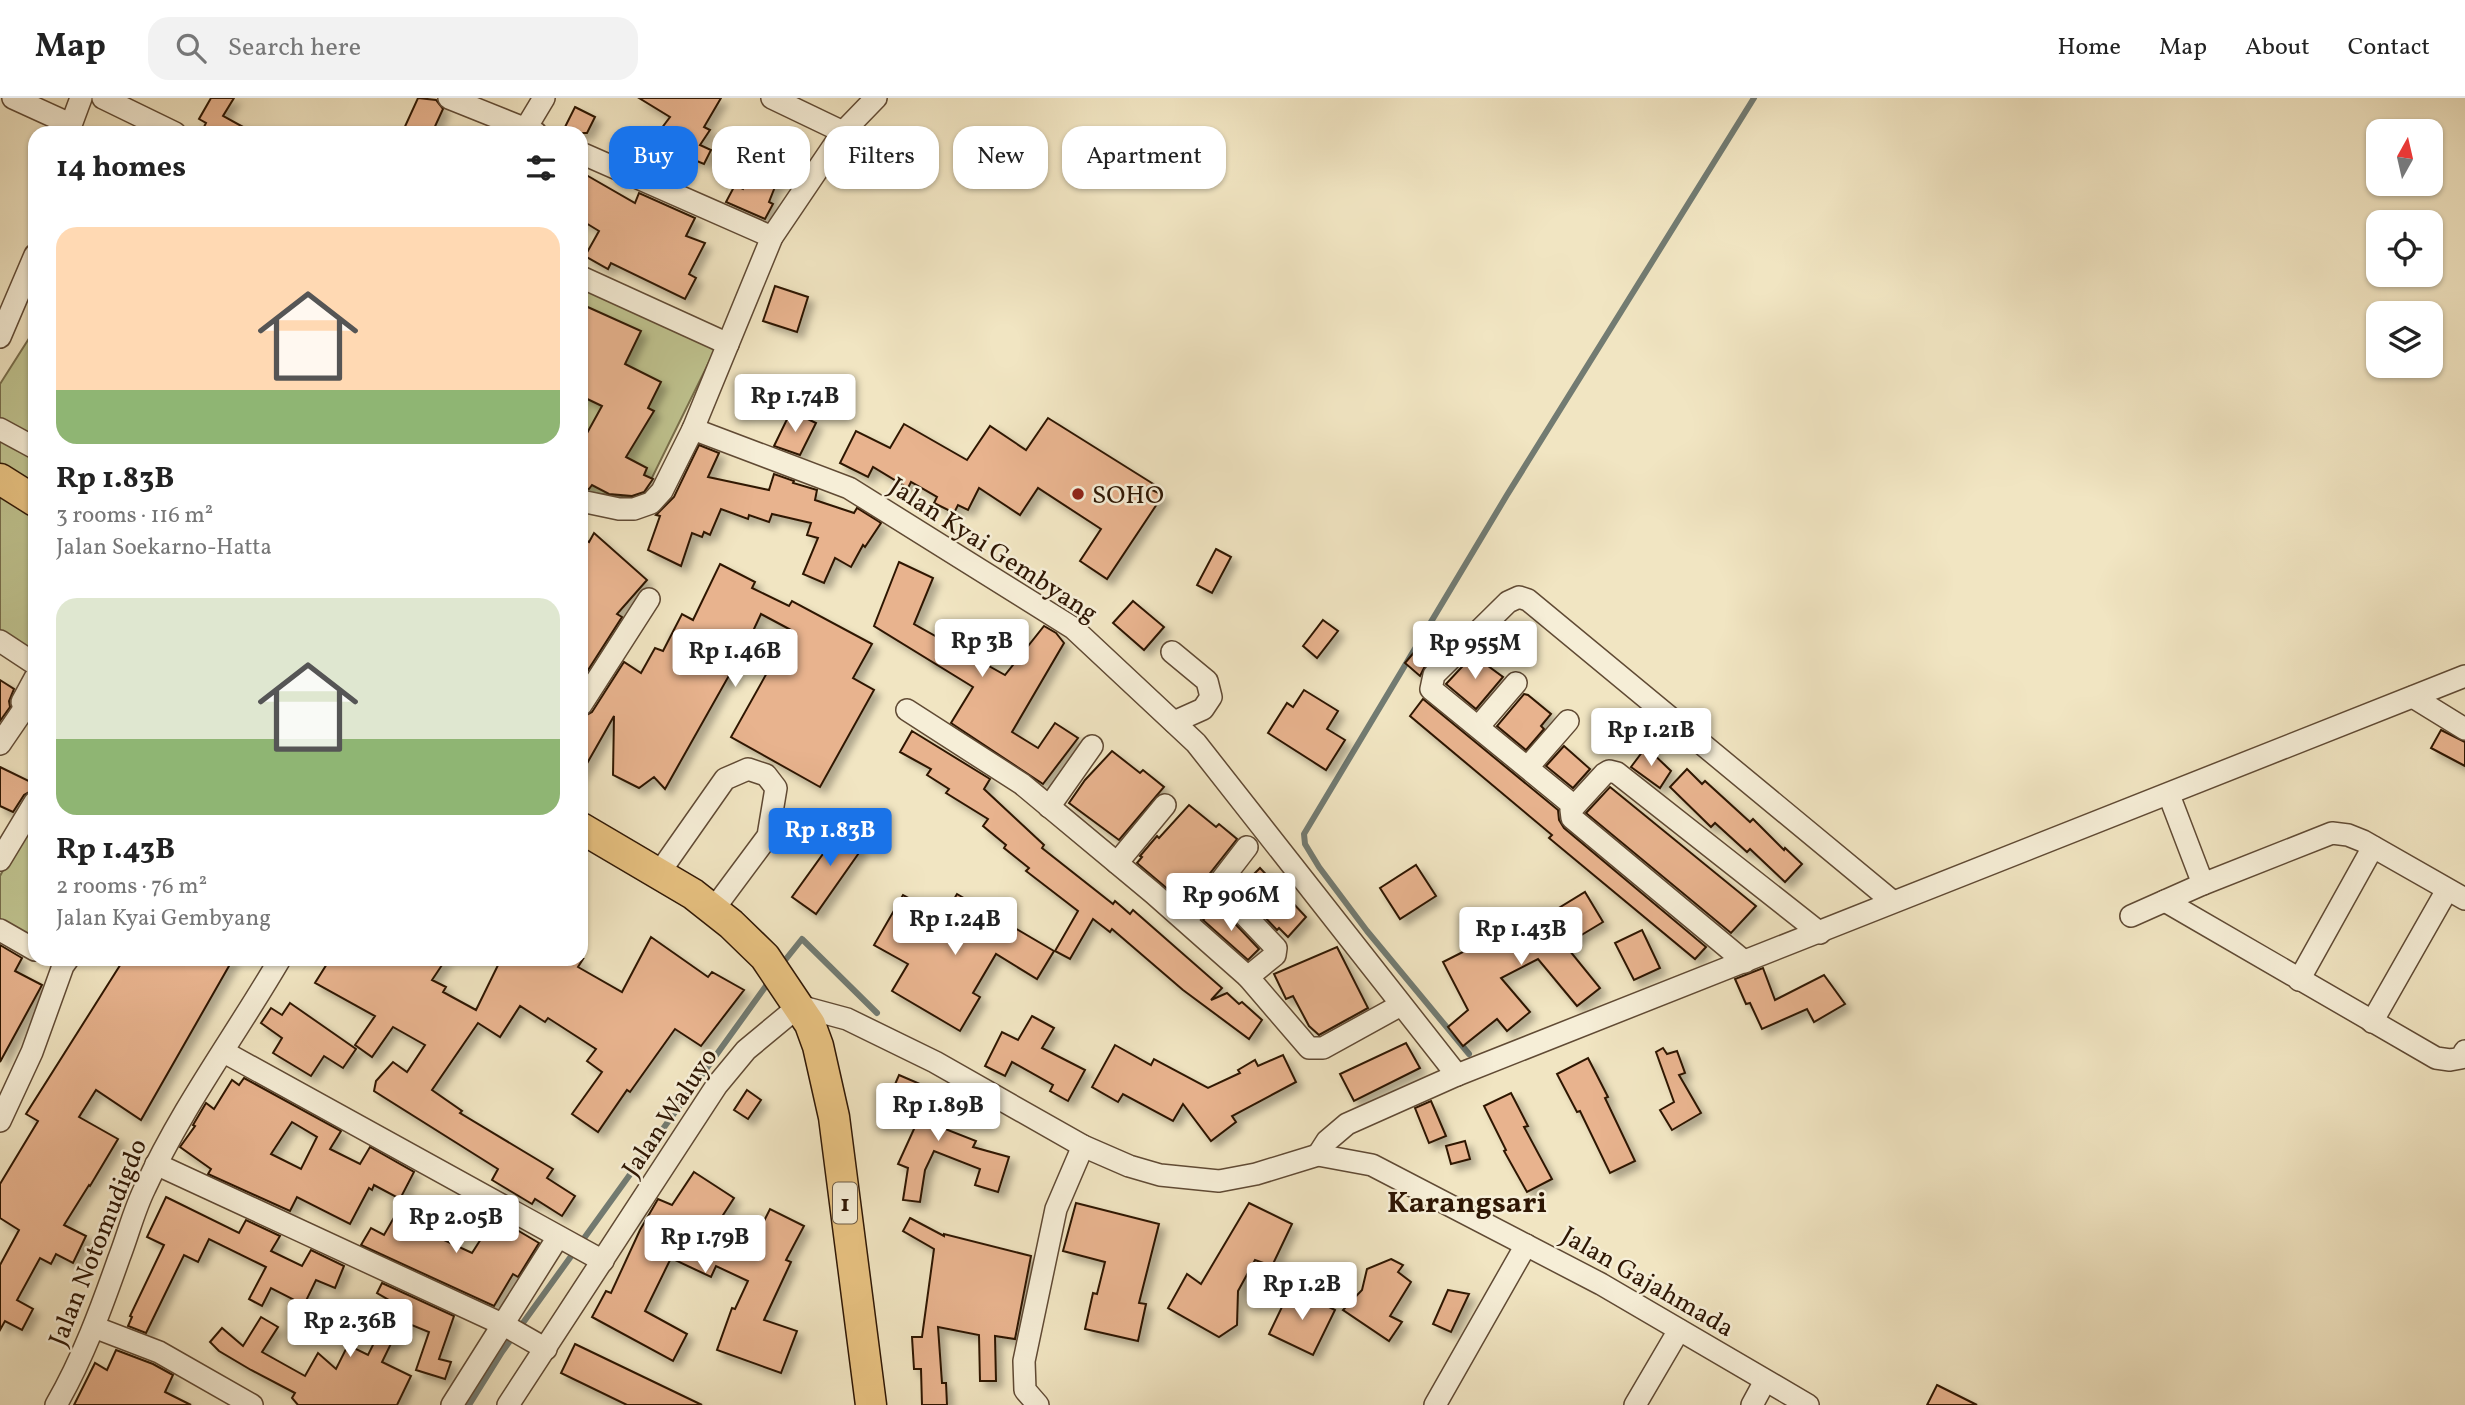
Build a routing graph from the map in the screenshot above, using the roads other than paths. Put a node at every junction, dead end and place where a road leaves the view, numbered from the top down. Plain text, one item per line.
1 (81, 98) edge
2 (103, 98) edge
3 (449, 98) edge
4 (544, 98) edge
5 (772, 98) edge
6 (876, 98) edge
7 (20, 101) edge
8 (65, 125) edge
9 (161, 126) edge
10 (517, 126) edge
11 (531, 126) edge
12 (830, 126) edge
13 (849, 126) edge
14 (588, 156) edge
15 (824, 160) edge
16 (772, 237) junction
17 (588, 280) edge
18 (26, 302) edge
19 (0, 337) edge
20 (728, 344) junction
21 (0, 429) edge
22 (693, 429) junction
23 (28, 444) edge
24 (0, 479) edge
25 (28, 497) edge
26 (588, 502) edge
27 (649, 599) dead end
28 (0, 641) edge
29 (1172, 652) dead end
30 (28, 659) edge
31 (2465, 676) edge
32 (1516, 683) dead end
33 (28, 691) edge
34 (588, 694) edge
35 (2413, 696) junction
36 (28, 708) edge
37 (907, 710) dead end
38 (28, 712) edge
39 (1568, 721) dead end
40 (1174, 722) junction
41 (1479, 726) junction
42 (2465, 729) edge
43 (0, 744) edge
44 (1093, 746) dead end
45 (1528, 767) junction
46 (2169, 795) junction
47 (1165, 805) dead end
48 (1574, 806) junction
49 (1049, 807) junction
50 (28, 814) edge
51 (588, 832) edge
52 (1247, 847) dead end
53 (2374, 847) junction
54 (0, 860) edge
55 (1117, 863) junction
56 (659, 873) junction
57 (2203, 884) junction
58 (1217, 886) junction
59 (2456, 895) edge
60 (1892, 901) junction
61 (2165, 901) junction
62 (713, 910) junction
63 (2132, 916) dead end
64 (1185, 920) junction
65 (0, 930) edge
66 (1820, 933) junction
67 (28, 946) edge
68 (1745, 962) junction
69 (59, 966) edge
70 (276, 966) edge
71 (1248, 977) junction
72 (2299, 980) junction
73 (794, 998) junction
74 (1401, 1005) junction
75 (2372, 1022) junction
76 (2465, 1051) edge
77 (224, 1052) junction
78 (1457, 1075) junction
79 (7, 1084) edge
80 (0, 1121) edge
81 (1083, 1146) junction
82 (1318, 1155) junction
83 (156, 1164) junction
84 (562, 1239) junction
85 (1526, 1245) junction
86 (597, 1258) junction
87 (94, 1327) junction
88 (507, 1327) junction
89 (1679, 1330) junction
90 (540, 1346) junction
91 (1765, 1381) junction
92 (56, 1405) edge
93 (253, 1405) edge
94 (452, 1405) edge
95 (508, 1405) edge
96 (870, 1405) edge
97 (1038, 1405) edge
98 (1435, 1405) edge
99 (1635, 1405) edge
100 (1752, 1405) edge
101 (1808, 1405) edge

1 - 8 street
2 - 9 street
3 - 10 street
4 - 11 street
5 - 12 street
6 - 13 street
7 - 8 street
14 - 16 street
15 - 16 street
16 - 20 street
17 - 20 street
18 - 19 street
20 - 22 street
21 - 23 street
22 - 26 street
22 - 40 street, Jalan Kyai Gembyang
24 - 25 highway
27 - 34 street
28 - 30 street
29 - 40 street
31 - 35 street
32 - 41 street
33 - 36 street
35 - 42 street
35 - 46 street
37 - 49 street
38 - 43 street
39 - 45 street
40 - 74 street, Jalan Kyai Gembyang
41 - 45 street
41 - 60 street
44 - 49 street
45 - 48 street
46 - 57 street
46 - 60 street
47 - 55 street
48 - 66 street
48 - 68 street
49 - 55 street
50 - 54 street
51 - 56 highway, 1
52 - 58 street
53 - 57 street
53 - 59 street
53 - 72 street
55 - 64 street
56 - 62 highway, 1
56 - 62 street
57 - 61 street
58 - 64 street
58 - 71 street
59 - 75 street
60 - 66 street
61 - 63 street
61 - 72 street
62 - 73 highway, 1
64 - 71 street
65 - 67 street
66 - 68 street
68 - 78 street
69 - 79 street
70 - 77 street, Jalan Notomudigdo
71 - 74 street
72 - 75 street
73 - 81 street, Jalan Gajahmada
73 - 86 street, Jalan Waluyo
73 - 96 highway, 1
74 - 78 street, Jalan Kyai Gembyang
75 - 76 street
77 - 83 street, Jalan Notomudigdo
77 - 84 street
78 - 82 street
79 - 80 street
81 - 82 street, Jalan Gajahmada
81 - 97 street
82 - 85 street, Jalan Gajahmada
83 - 87 street, Jalan Notomudigdo
83 - 88 street
84 - 86 street
84 - 88 street
85 - 89 street, Jalan Gajahmada
85 - 98 street
86 - 90 street, Jalan Waluyo
87 - 92 street, Jalan Notomudigdo
87 - 93 street
88 - 90 street
88 - 94 street
89 - 91 street, Jalan Gajahmada
89 - 99 street
90 - 95 street, Jalan Waluyo
91 - 100 street
91 - 101 street, Jalan Gajahmada

